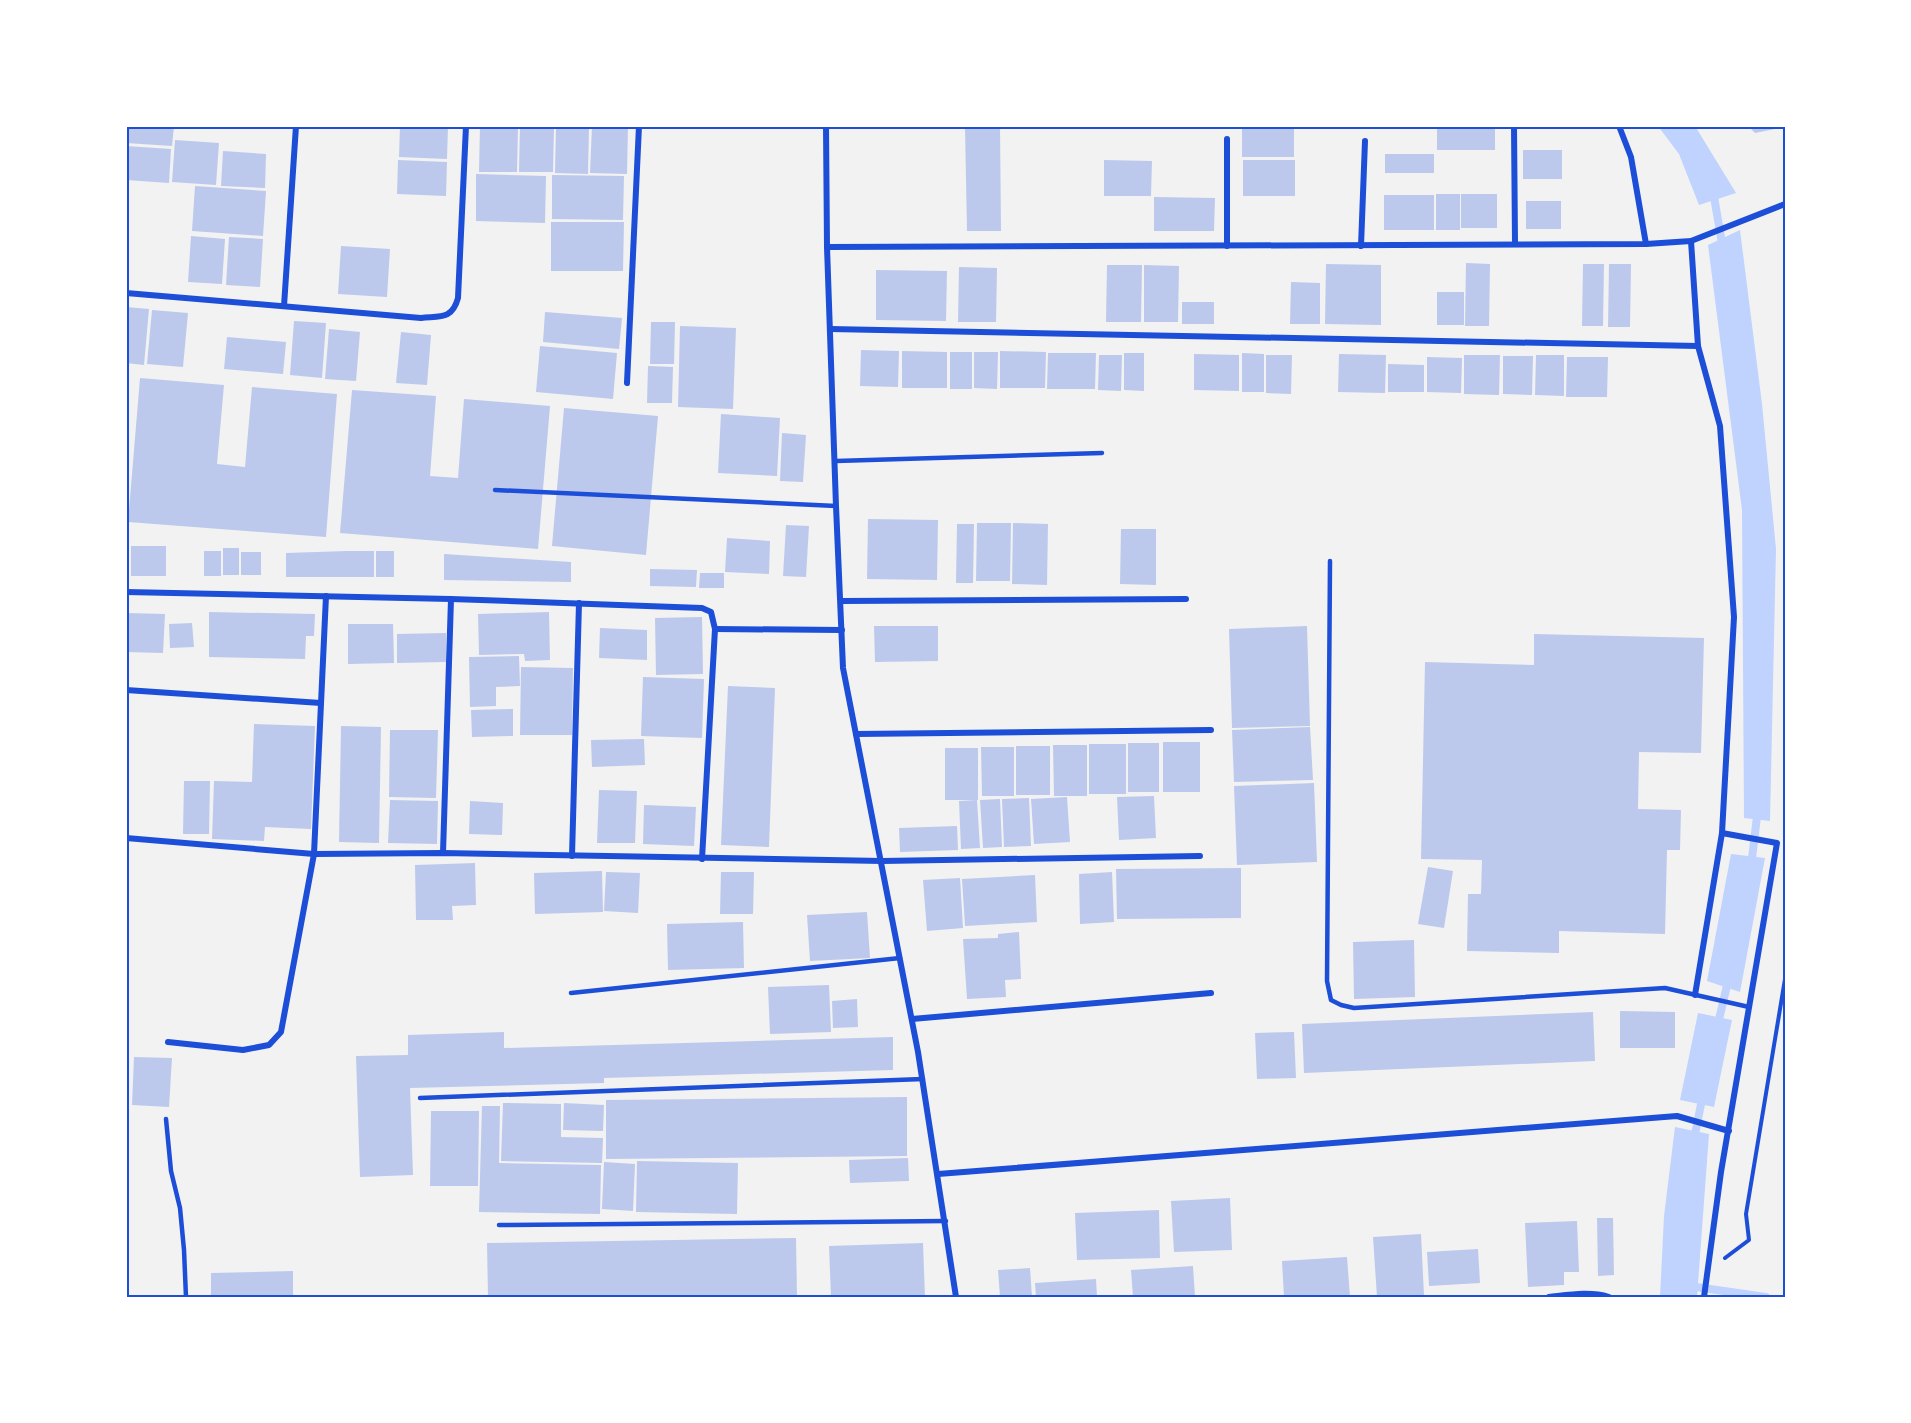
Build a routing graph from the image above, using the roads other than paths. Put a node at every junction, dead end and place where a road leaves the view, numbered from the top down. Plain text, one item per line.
1 (296, 126) edge
2 (466, 126) edge
3 (639, 126) edge
4 (826, 126) edge
5 (1514, 126) edge
6 (1619, 126) edge
7 (1227, 139) dead end
8 (1365, 141) dead end
9 (1785, 204) edge
10 (1691, 241) junction
11 (1515, 243) junction
12 (1646, 244) junction
13 (1227, 246) junction
14 (1361, 246) junction
15 (827, 248) junction
16 (126, 293) edge
17 (284, 306) junction
18 (830, 329) junction
19 (1698, 346) junction
20 (627, 383) dead end
21 (1102, 453) dead end
22 (836, 461) junction
23 (495, 490) dead end
24 (836, 506) junction
25 (1330, 561) dead end
26 (126, 592) edge
27 (326, 596) junction
28 (451, 599) junction
29 (1186, 599) dead end
30 (841, 601) junction
31 (579, 603) junction
32 (715, 629) junction
33 (842, 630) junction
34 (126, 690) edge
35 (321, 703) junction
36 (1211, 729) dead end
37 (856, 734) junction
38 (1722, 833) junction
39 (126, 838) edge
40 (442, 853) junction
41 (314, 854) junction
42 (572, 856) junction
43 (1200, 856) dead end
44 (702, 860) junction
45 (882, 861) junction
46 (900, 958) junction
47 (571, 993) dead end
48 (1211, 993) dead end
49 (1695, 995) junction
50 (1749, 1007) junction
51 (912, 1019) junction
52 (168, 1042) dead end
53 (923, 1078) junction
54 (420, 1098) dead end
55 (166, 1119) dead end
56 (1729, 1131) junction
57 (938, 1174) junction
58 (946, 1221) junction
59 (499, 1225) dead end
60 (186, 1297) edge
61 (956, 1297) edge
62 (1549, 1297) edge
63 (1609, 1297) edge
64 (1704, 1297) edge

1 - 17 street
2 - 17 street
3 - 20 street
4 - 15 street
5 - 11 street
6 - 12 street
7 - 13 street
8 - 14 street
9 - 10 street
10 - 12 street
10 - 19 street
11 - 12 street
11 - 14 street
13 - 14 street
13 - 15 street
15 - 18 street
16 - 17 street
18 - 19 street
18 - 22 street
19 - 38 street
21 - 22 lane
22 - 24 street
23 - 24 lane
24 - 30 street
25 - 49 lane
26 - 27 street
27 - 28 street
27 - 35 street
28 - 31 street
28 - 40 street
29 - 30 street
30 - 33 street
31 - 32 street
31 - 42 street
32 - 33 street
32 - 44 street
33 - 37 street
34 - 35 street
35 - 41 street
36 - 37 street
37 - 45 street
38 - 49 street
38 - 50 street
39 - 41 street
40 - 41 street
40 - 42 street
41 - 52 street
42 - 44 street
43 - 45 street
44 - 45 street
45 - 46 street
46 - 47 lane
46 - 51 street
48 - 51 street
49 - 50 lane
50 - 56 street
51 - 53 street
53 - 54 lane
53 - 57 street
55 - 60 lane
56 - 57 street
56 - 64 street
57 - 58 street
58 - 59 lane
58 - 61 street
62 - 63 street

